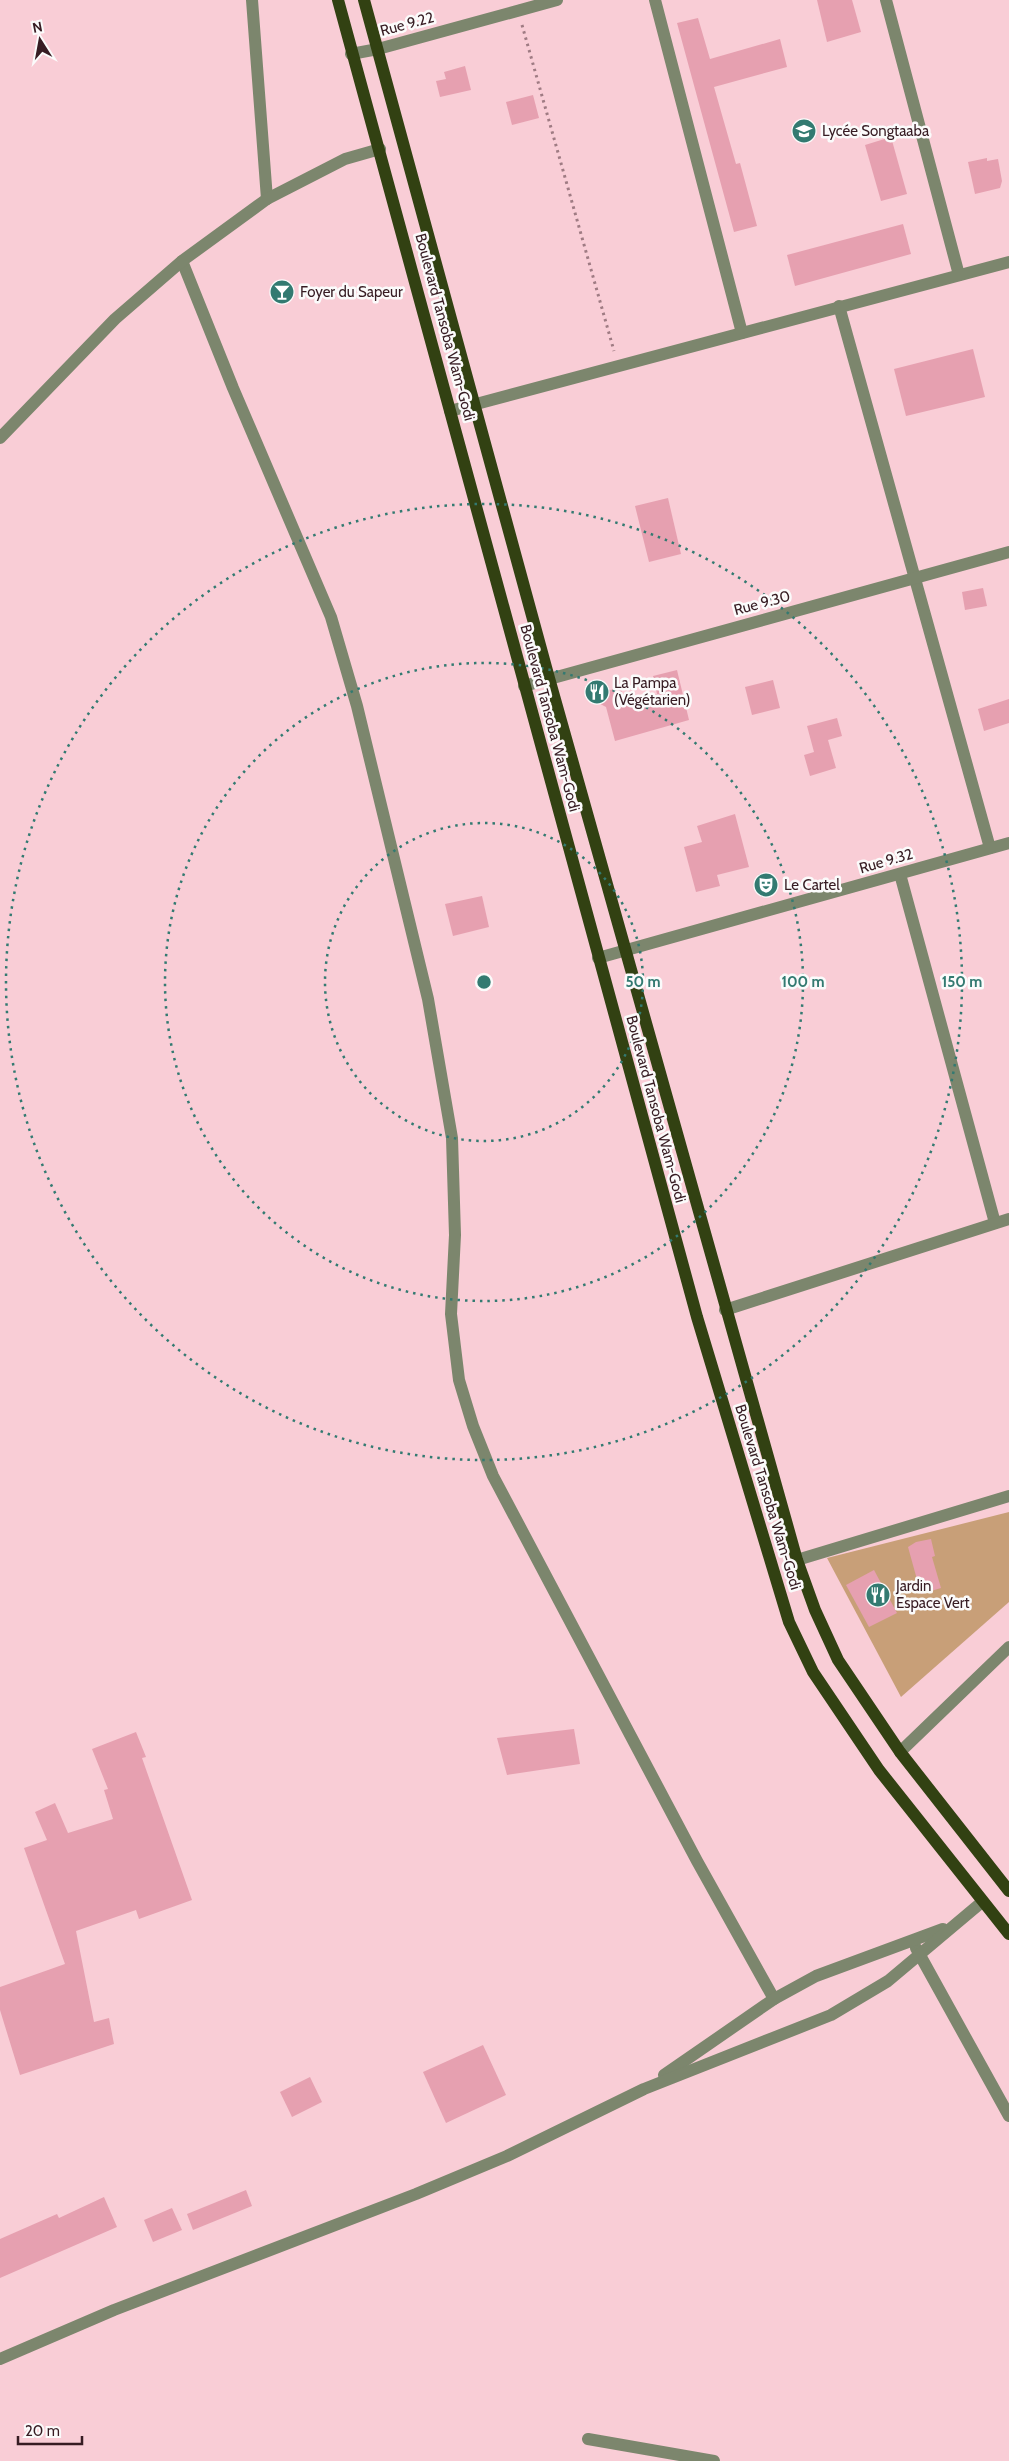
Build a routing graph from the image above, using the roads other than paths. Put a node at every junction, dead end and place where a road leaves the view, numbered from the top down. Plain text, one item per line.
1 (252, 0) edge
2 (338, 0) edge
3 (364, 0) edge
4 (557, 0) edge
5 (655, 0) edge
6 (886, 0) edge
7 (378, 49) junction
8 (351, 54) junction
9 (380, 149) junction
10 (267, 199) junction
11 (182, 261) junction
12 (1009, 262) edge
13 (959, 275) junction
14 (839, 306) junction
15 (742, 333) junction
16 (474, 405) junction
17 (450, 411) junction
18 (0, 438) edge
19 (1009, 552) edge
20 (915, 578) junction
21 (549, 678) junction
22 (524, 686) junction
23 (1009, 843) edge
24 (990, 848) junction
25 (900, 874) junction
26 (625, 950) junction
27 (598, 958) junction
28 (1009, 1219) edge
29 (995, 1223) junction
30 (725, 1310) junction
31 (1009, 1496) edge
32 (797, 1560) junction
33 (1009, 1647) edge
34 (900, 1752) junction
35 (1009, 1891) edge
36 (982, 1902) junction
37 (950, 1927) junction
38 (1009, 1934) edge
39 (912, 1942) junction
40 (920, 1955) junction
41 (774, 1999) junction
42 (644, 2089) junction
43 (1009, 2116) edge
44 (0, 2359) edge
45 (588, 2439) dead end
46 (714, 2461) edge

1 - 10 street
2 - 8 main road, Boulevard Tansoba Wam-Godi
3 - 7 main road, Boulevard Tansoba Wam-Godi
4 - 7 street, Rue 9.22
5 - 15 street
6 - 13 street
7 - 8 street, Rue 9.22
7 - 16 main road, Boulevard Tansoba Wam-Godi
8 - 9 main road, Boulevard Tansoba Wam-Godi
9 - 10 street
9 - 17 main road, Boulevard Tansoba Wam-Godi
10 - 11 street
11 - 18 street
11 - 41 street
12 - 13 street
13 - 14 street
14 - 15 street
14 - 20 street
15 - 16 street
16 - 17 street
16 - 21 main road, Boulevard Tansoba Wam-Godi
17 - 22 main road, Boulevard Tansoba Wam-Godi
19 - 20 street, Rue 9.30
20 - 21 street, Rue 9.30
20 - 24 street
21 - 22 street, Rue 9.30
21 - 26 main road, Boulevard Tansoba Wam-Godi
22 - 27 main road, Boulevard Tansoba Wam-Godi
23 - 24 street, Rue 9.32
24 - 25 street, Rue 9.32
25 - 26 street, Rue 9.32
25 - 29 street
26 - 27 street, Rue 9.32
26 - 30 main road, Boulevard Tansoba Wam-Godi
27 - 36 main road, Boulevard Tansoba Wam-Godi
28 - 29 street
29 - 30 street
30 - 32 main road, Boulevard Tansoba Wam-Godi
31 - 32 street
32 - 34 main road, Boulevard Tansoba Wam-Godi
33 - 34 street
34 - 35 main road, Boulevard Tansoba Wam-Godi
36 - 37 street
36 - 38 main road, Boulevard Tansoba Wam-Godi
37 - 39 street
37 - 40 street
39 - 40 street
39 - 41 street
40 - 42 street
40 - 43 street
41 - 42 street
42 - 44 street
45 - 46 street

